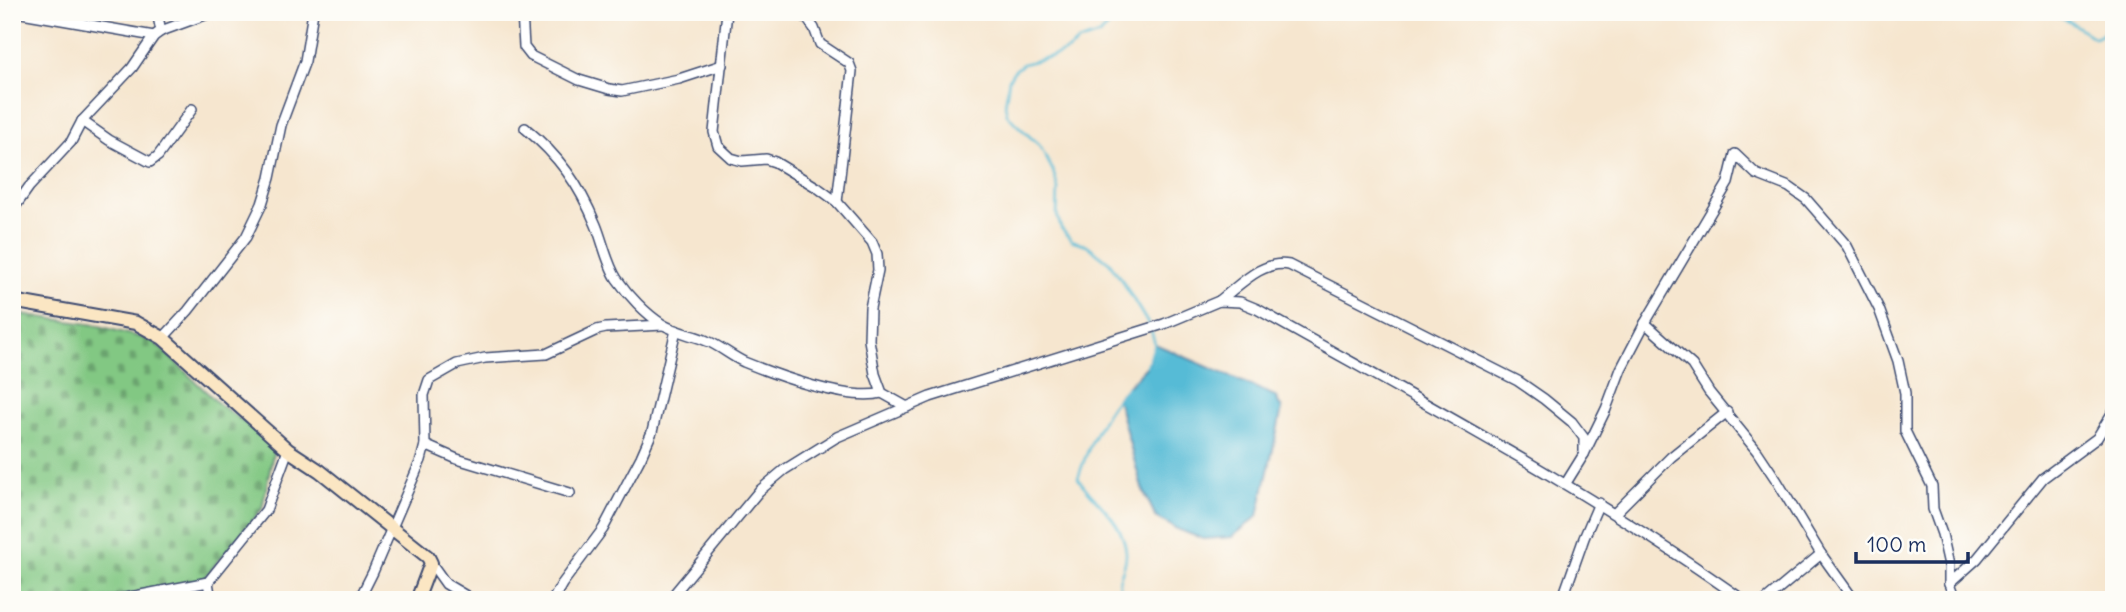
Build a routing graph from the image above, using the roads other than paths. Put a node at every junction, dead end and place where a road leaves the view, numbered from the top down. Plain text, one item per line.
1 (16, 12) edge
2 (157, 12) edge
3 (213, 12) edge
4 (313, 12) edge
5 (523, 12) edge
6 (727, 12) edge
7 (781, 12) edge
8 (802, 13) edge
9 (158, 34) junction
10 (722, 65) junction
11 (192, 109) dead end
12 (82, 121) junction
13 (525, 128) dead end
14 (837, 202) junction
15 (12, 211) edge
16 (1219, 301) junction
17 (12, 302) edge
18 (1645, 323) junction
19 (663, 325) junction
20 (676, 330) junction
21 (163, 338) junction
22 (882, 393) junction
23 (907, 407) junction
24 (2114, 410) edge
25 (1727, 412) junction
26 (425, 445) junction
27 (288, 450) junction
28 (1584, 454) junction
29 (1566, 483) junction
30 (570, 493) dead end
31 (1599, 503) junction
32 (1615, 513) junction
33 (392, 528) junction
34 (1821, 554) junction
35 (431, 563) junction
36 (208, 582) junction
37 (1949, 583) junction
38 (115, 600) edge
39 (211, 600) edge
40 (359, 600) edge
41 (417, 600) edge
42 (473, 600) edge
43 (553, 600) edge
44 (669, 600) edge
45 (1562, 600) edge
46 (1743, 600) edge
47 (1766, 600) edge
48 (1854, 600) edge
49 (1955, 600) edge

1 - 9 street
2 - 9 street
3 - 9 street
4 - 21 street
5 - 10 street
6 - 10 street
7 - 8 street
8 - 14 street
9 - 12 street
10 - 14 street
11 - 12 street
12 - 15 street
13 - 19 street
14 - 22 street
16 - 23 street
16 - 28 street
16 - 29 street
17 - 21 street
18 - 25 street
18 - 28 street
18 - 37 street
19 - 20 street
19 - 26 street
20 - 22 street
20 - 43 street
21 - 27 street
22 - 23 street
23 - 44 street
24 - 37 street
25 - 32 street
25 - 34 street
26 - 30 street
26 - 33 street
27 - 33 street
27 - 36 street
28 - 29 street
29 - 31 street
31 - 32 street
31 - 45 street
32 - 46 street
33 - 35 street
33 - 40 street
34 - 47 street
34 - 48 street
35 - 41 street
35 - 42 street
36 - 38 street
36 - 39 street
37 - 49 street

